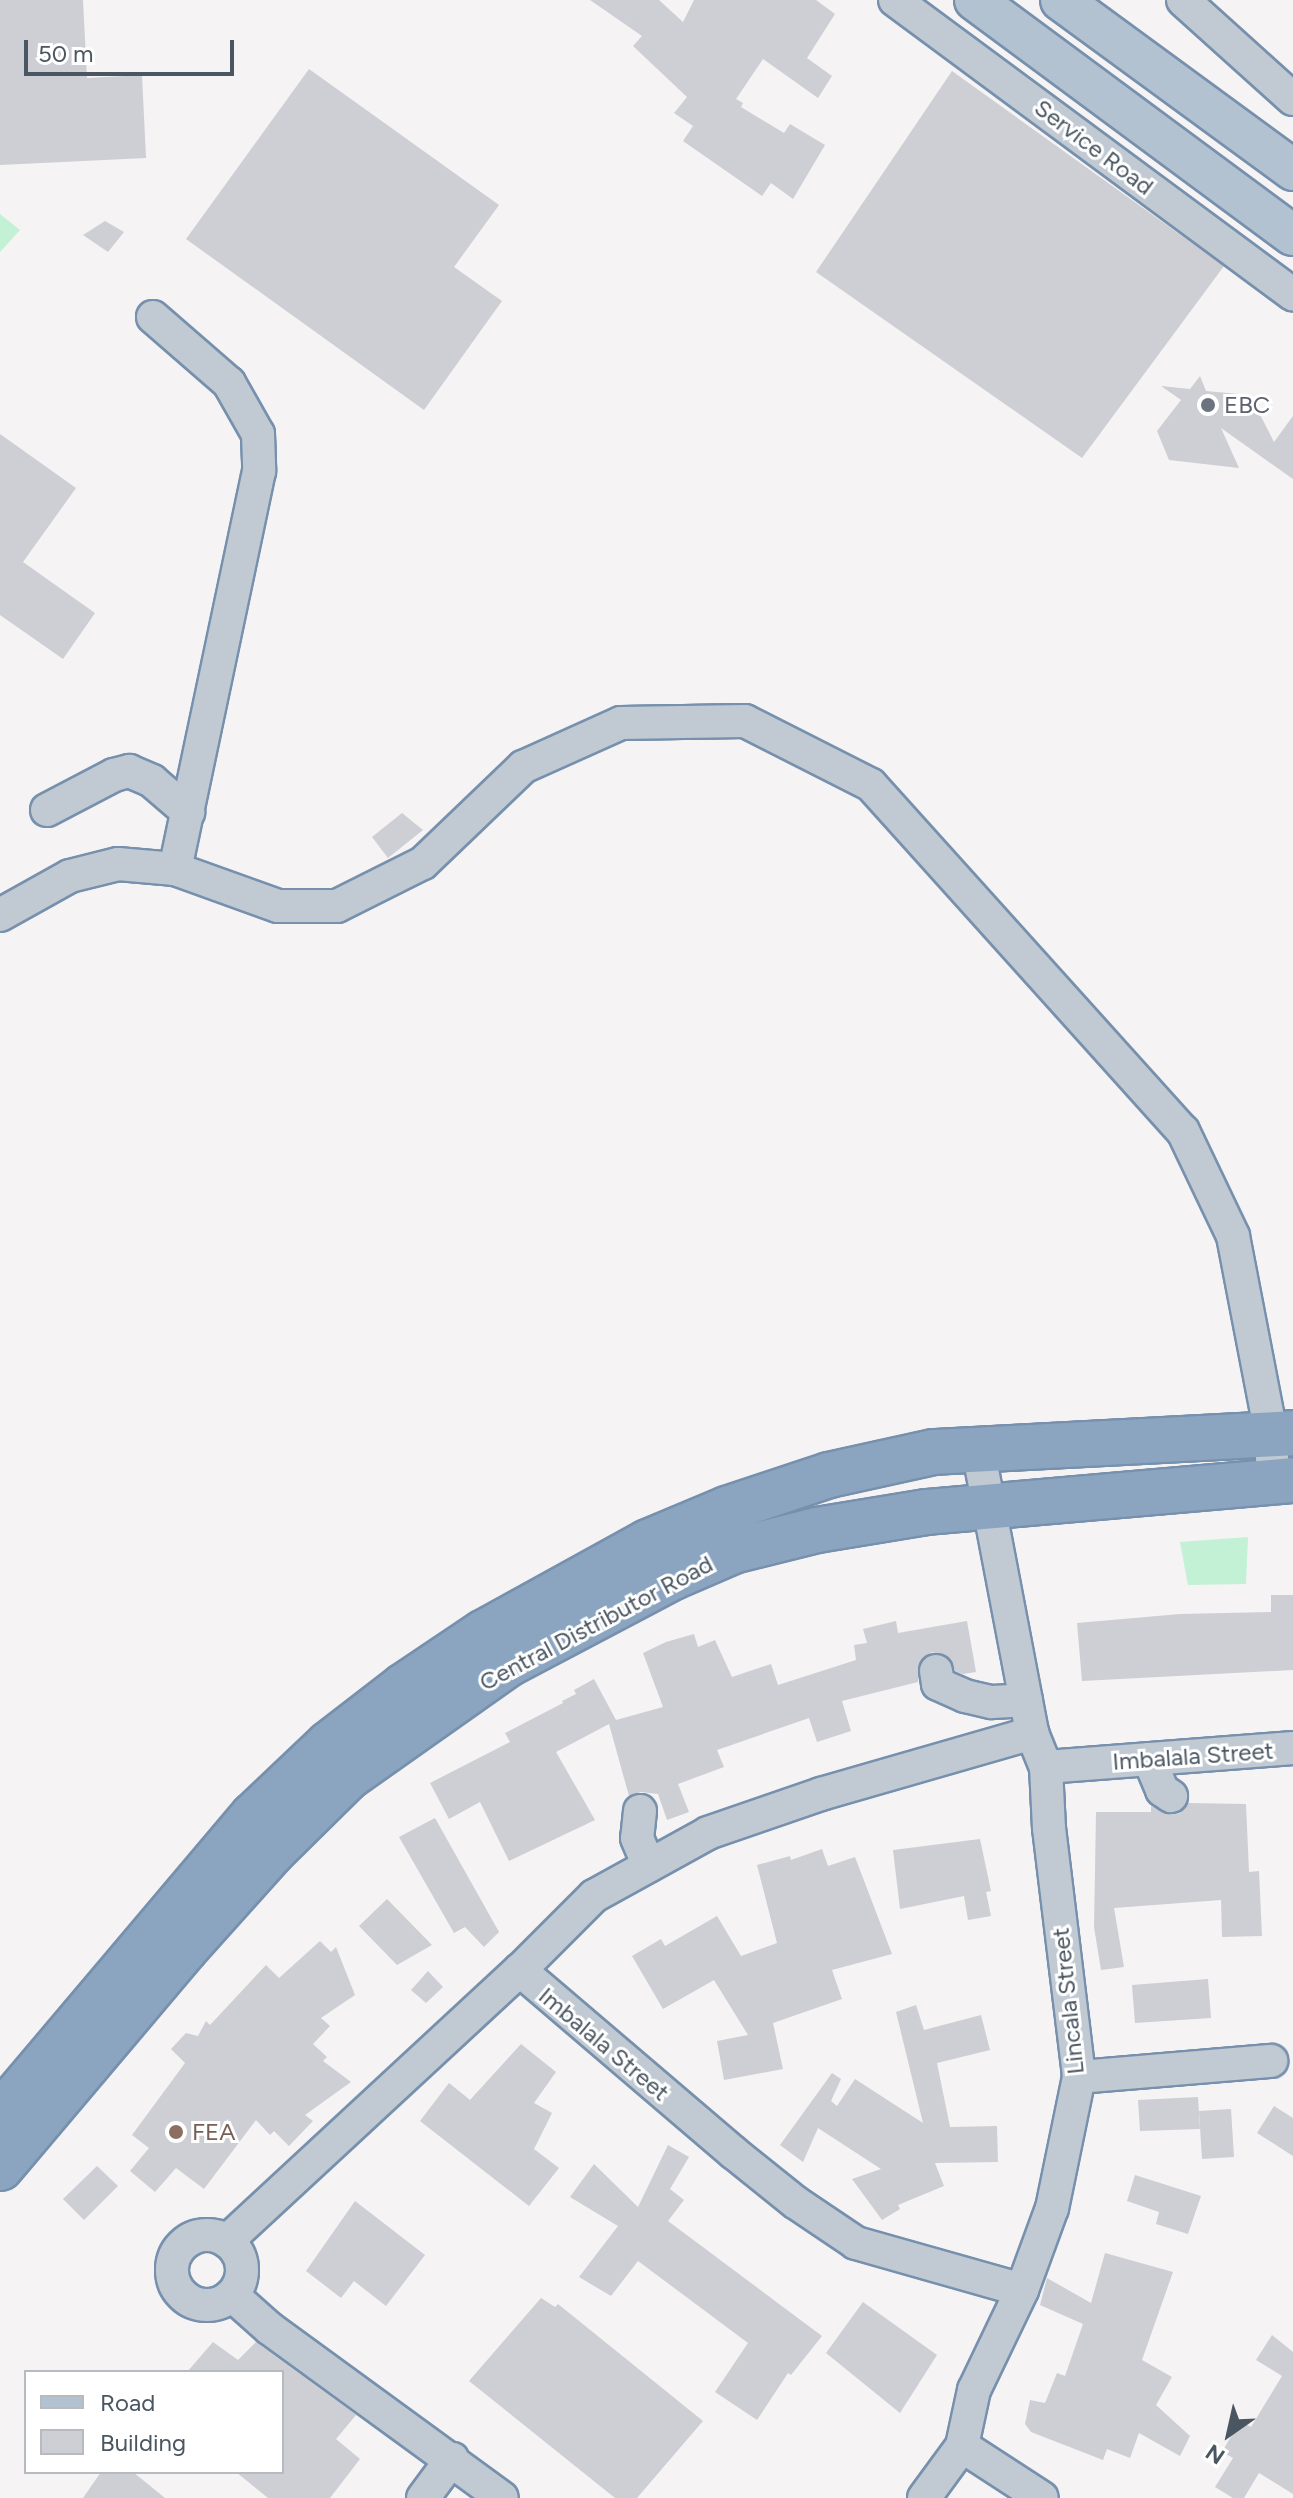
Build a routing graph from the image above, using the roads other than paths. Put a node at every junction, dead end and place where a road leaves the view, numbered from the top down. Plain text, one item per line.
1 (895, 0) edge
2 (975, 0) edge
3 (1061, 0) edge
4 (1183, 0) edge
5 (1293, 99) edge
6 (1293, 170) edge
7 (1293, 235) edge
8 (1293, 294) edge
9 (153, 317) dead end
10 (47, 810) dead end
11 (188, 812) junction
12 (175, 869) junction
13 (0, 915) edge
14 (1282, 1434) edge
15 (978, 1449) junction
16 (1283, 1480) edge
17 (987, 1505) junction
18 (936, 1671) dead end
19 (1026, 1700) junction
20 (1032, 1733) junction
21 (1293, 1748) edge
22 (1149, 1759) junction
23 (1046, 1767) junction
24 (1171, 1796) dead end
25 (640, 1811) dead end
26 (615, 1839) dead end
27 (637, 1872) junction
28 (520, 1970) junction
29 (1271, 2061) dead end
30 (1079, 2077) junction
31 (0, 2115) edge
32 (0, 2168) edge
33 (227, 2241) junction
34 (1022, 2290) junction
35 (232, 2295) junction
36 (962, 2446) junction
37 (452, 2459) junction
38 (423, 2498) edge
39 (502, 2498) edge
40 (924, 2498) edge
41 (1042, 2498) edge

1 - 8 street, Service Road
2 - 7 main road
3 - 6 main road
4 - 5 street
9 - 11 street
10 - 11 street
11 - 12 street
12 - 13 street
12 - 14 street
14 - 15 highway, Central Distributor Road
14 - 16 street
15 - 17 street, Lincala Street
15 - 31 highway, Central Distributor Road
16 - 17 highway, Central Distributor Road
17 - 19 street, Lincala Street
17 - 32 highway, Central Distributor Road
18 - 19 street
19 - 20 street, Lincala Street
20 - 23 street, Lincala Street
20 - 27 street, Imbalala Street
21 - 22 street, Imbalala Street
22 - 23 street, Imbalala Street
22 - 24 street
23 - 30 street, Lincala Street
25 - 27 street
26 - 27 street
27 - 28 street, Imbalala Street
28 - 33 street
28 - 34 street, Imbalala Street
29 - 30 street
30 - 34 street, Lincala Street
33 - 35 street
33 - 35 street
34 - 36 street, Lincala Street
35 - 37 street
36 - 40 street
36 - 41 street
37 - 38 street
37 - 39 street

